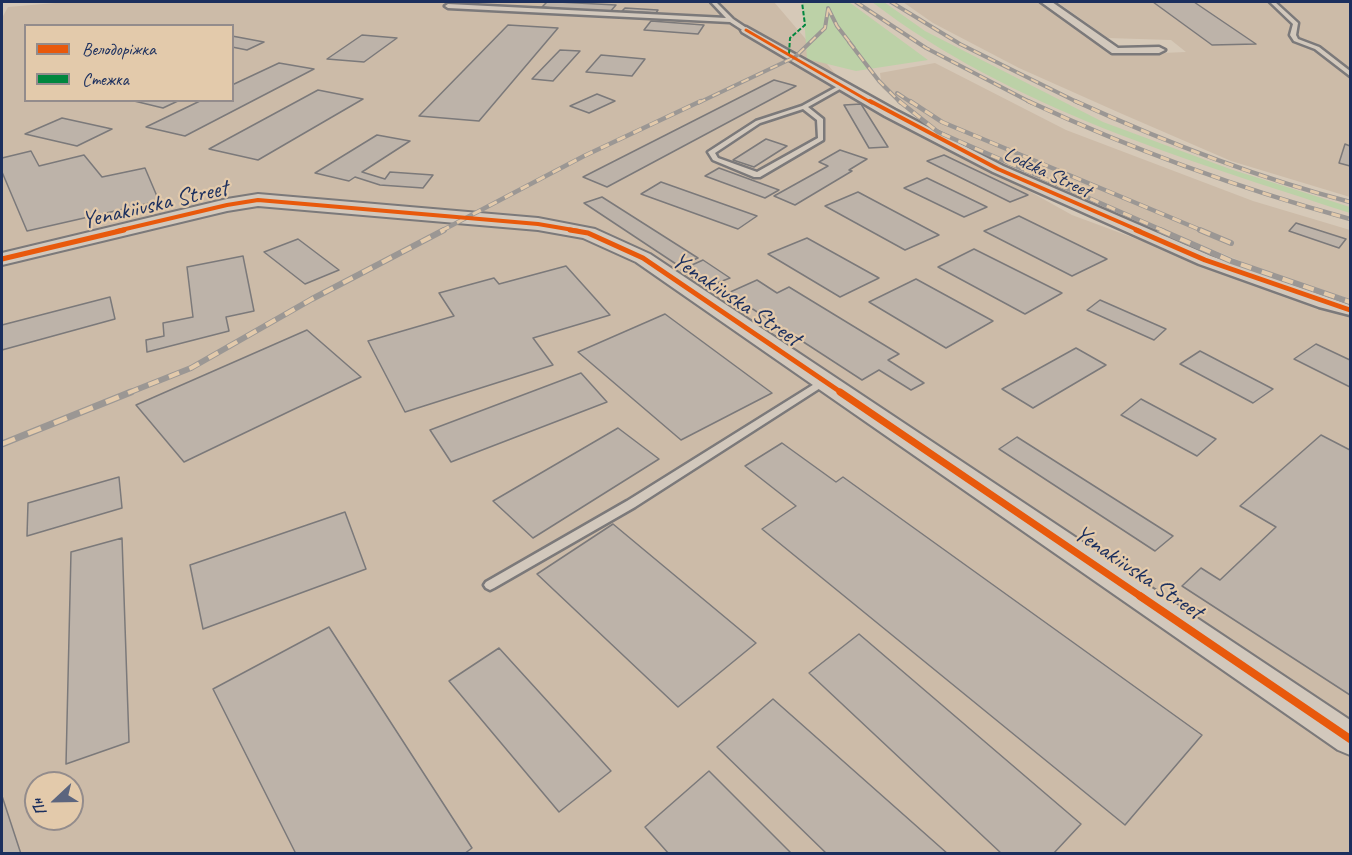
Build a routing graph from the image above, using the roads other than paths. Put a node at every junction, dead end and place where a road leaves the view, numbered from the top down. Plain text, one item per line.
1 (714, 2) edge
2 (1046, 2) edge
3 (1273, 2) edge
4 (448, 6) dead end
5 (1282, 10) junction
6 (1289, 10) dead end
7 (731, 20) junction
8 (746, 30) joint
9 (1159, 50) dead end
10 (1350, 74) edge
11 (844, 85) junction
12 (804, 107) junction
13 (2, 259) edge
14 (1350, 310) edge
15 (824, 381) junction
16 (490, 585) dead end
17 (1350, 739) edge

1 - 7 lane
2 - 9 street
3 - 5 lane
4 - 7 lane
5 - 6 lane
5 - 10 lane
7 - 8 lane
8 - 11 street, Lodzka Street
11 - 12 lane
11 - 14 street, Lodzka Street
12 - 12 lane
13 - 15 street, Yenakiivska Street
15 - 16 lane
15 - 17 street, Yenakiivska Street

